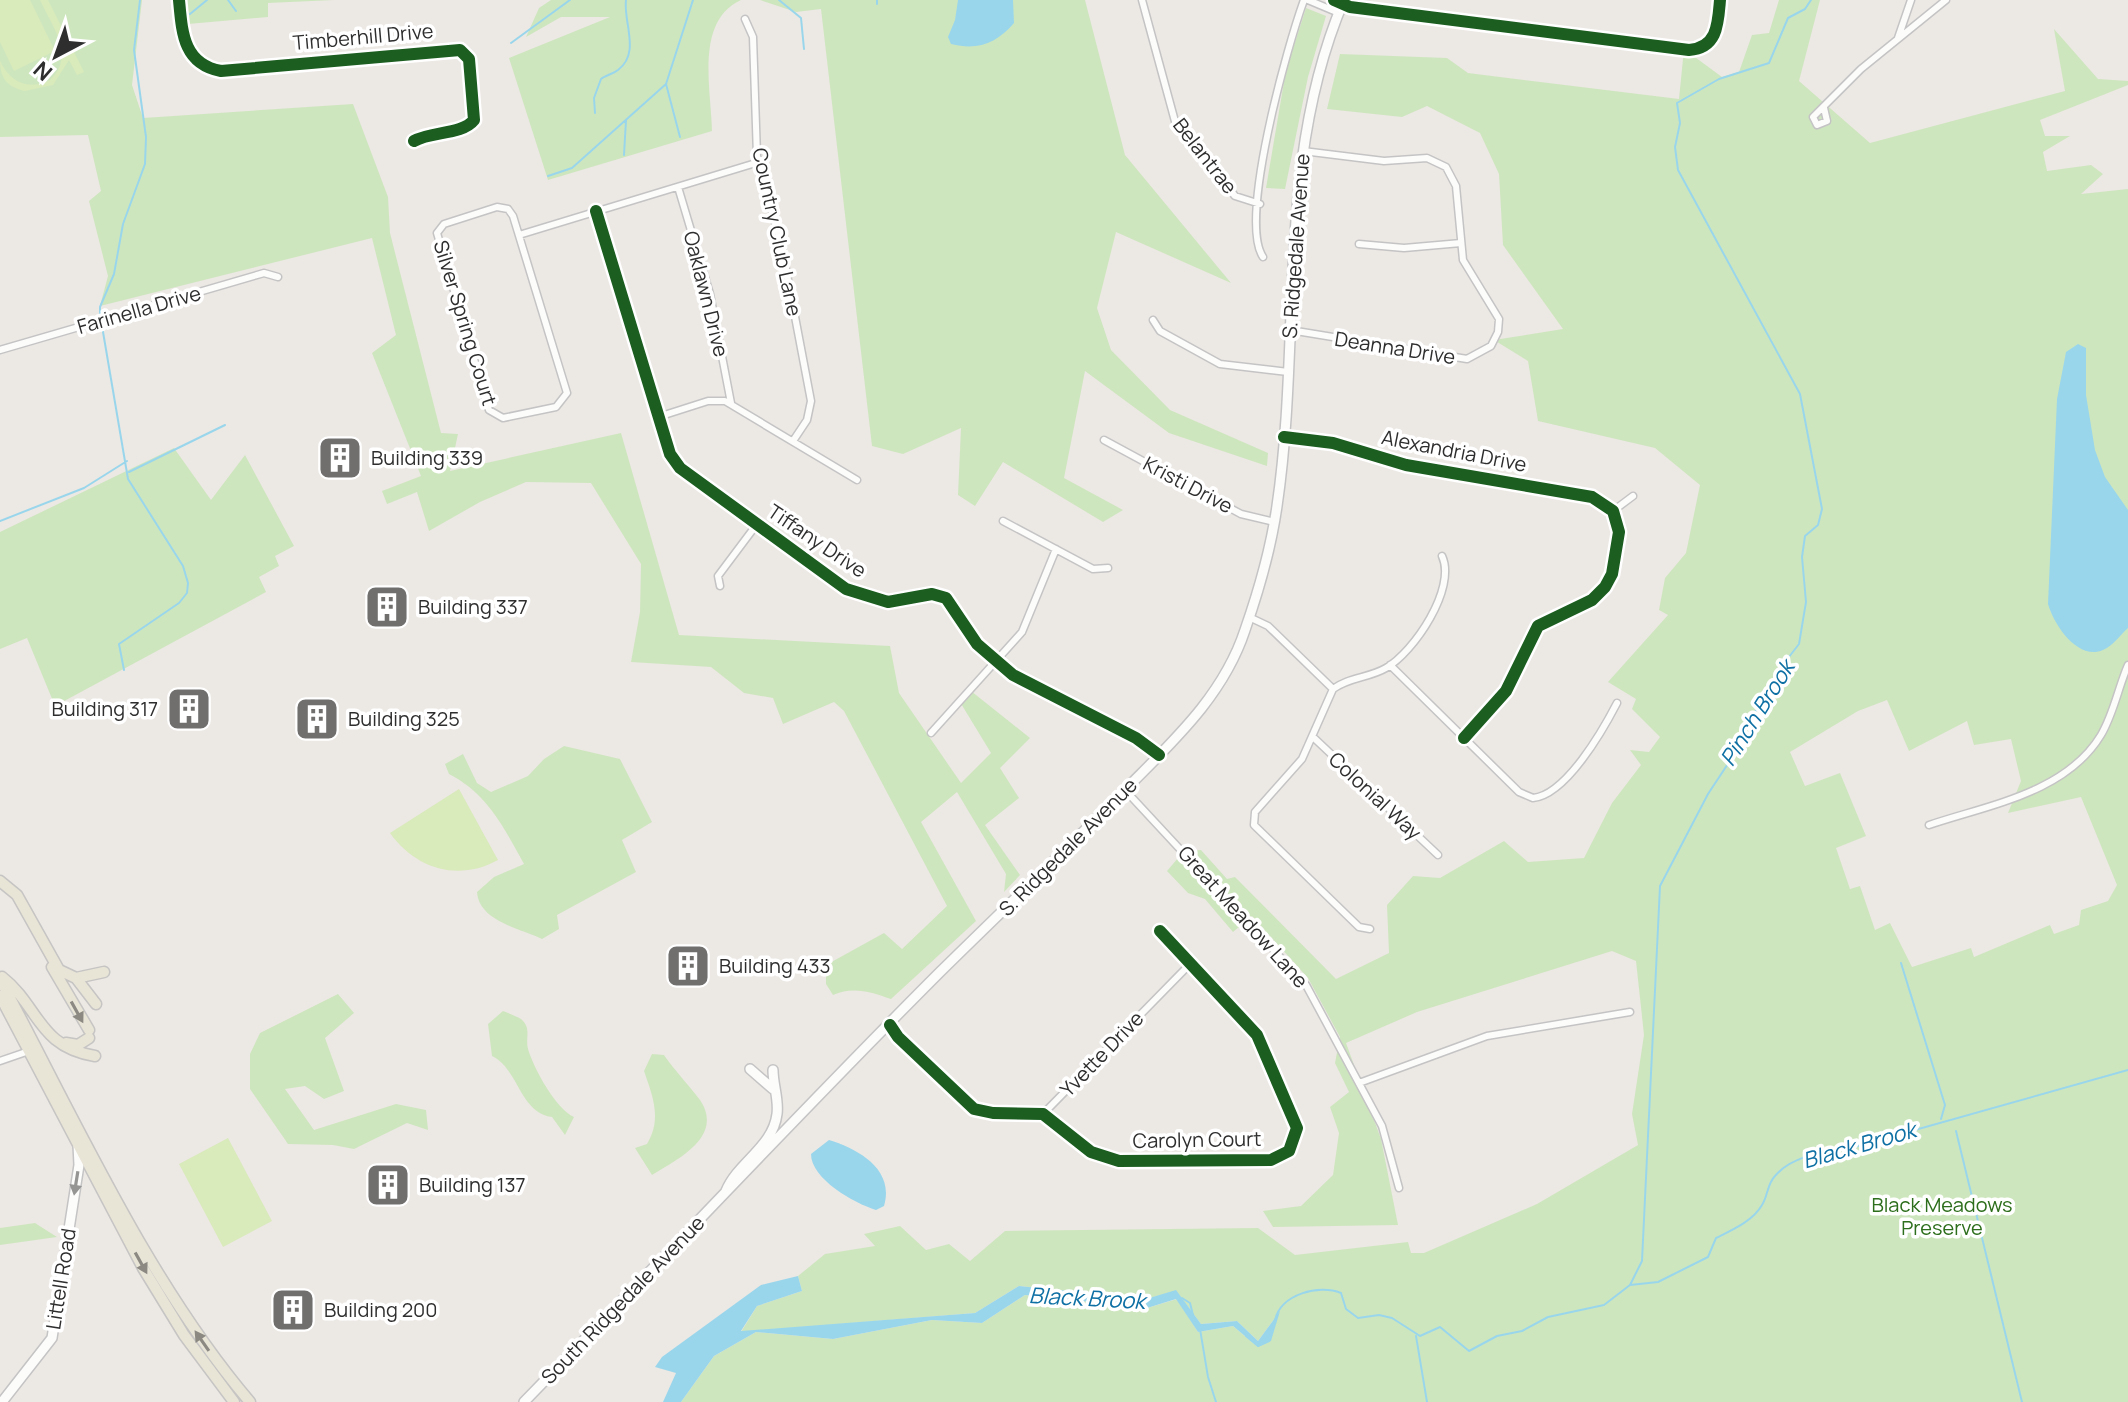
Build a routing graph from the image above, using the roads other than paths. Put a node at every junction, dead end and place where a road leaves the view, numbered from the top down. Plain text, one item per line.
1 (179, 0) edge
2 (1142, 0) edge
3 (1306, 0) edge
4 (1720, 0) edge
5 (1911, 0) edge
6 (1946, 0) edge
7 (1340, 4) edge
8 (745, 19) dead end
9 (1897, 38) junction
10 (1824, 108) dead end
11 (414, 141) dead end
12 (1303, 151) junction
13 (759, 162) junction
14 (678, 187) junction
15 (1260, 204) junction
16 (596, 211) junction
17 (519, 235) junction
18 (1461, 243) junction
19 (1359, 244) dead end
20 (1263, 257) dead end
21 (278, 277) dead end
22 (1153, 320) dead end
23 (1290, 330) junction
24 (0, 350) edge
25 (1288, 372) junction
26 (731, 403) junction
27 (658, 417) junction
28 (1284, 437) junction
29 (1104, 440) dead end
30 (793, 441) junction
31 (857, 480) dead end
32 (1633, 496) dead end
33 (1613, 511) junction
34 (1003, 521) dead end
35 (1275, 522) junction
36 (757, 524) junction
37 (1056, 549) junction
38 (1442, 556) dead end
39 (1108, 568) dead end
40 (720, 586) dead end
41 (1249, 617) junction
42 (997, 661) junction
43 (1390, 665) junction
44 (2128, 665) edge
45 (1333, 689) junction
46 (1617, 703) dead end
47 (931, 733) dead end
48 (1313, 737) junction
49 (1464, 738) junction
50 (1159, 755) junction
51 (1125, 790) junction
52 (1929, 825) dead end
53 (1438, 855) dead end
54 (0, 881) edge
55 (1370, 929) dead end
56 (1160, 931) dead end
57 (43, 943) junction
58 (1192, 962) junction
59 (104, 972) dead end
60 (0, 977) edge
61 (76, 978) junction
62 (0, 996) edge
63 (96, 1004) dead end
64 (1630, 1012) dead end
65 (890, 1025) junction
66 (55, 1039) junction
67 (29, 1051) junction
68 (95, 1056) dead end
69 (0, 1061) edge
70 (750, 1069) dead end
71 (773, 1070) dead end
72 (1359, 1083) junction
73 (773, 1089) junction
74 (1043, 1114) junction
75 (76, 1140) junction
76 (1399, 1188) dead end
77 (723, 1198) junction
78 (2, 1402) edge
79 (234, 1402) edge
80 (250, 1402) edge
81 (524, 1402) edge

1 - 11 street, Timberhill Drive
2 - 15 street, Belantrae
3 - 7 street, Belantrae
3 - 15 street, Belantrae
4 - 7 street, Belantrae
5 - 9 street
6 - 9 street
7 - 12 main road, S. Ridgedale Avenue
8 - 13 street, Country Club Lane
9 - 10 street
12 - 18 street, Deanna Drive
12 - 23 main road, S. Ridgedale Avenue
13 - 14 street
13 - 30 street, Country Club Lane
14 - 16 street
14 - 26 street, Oaklawn Drive
15 - 20 street, Belantrae
16 - 17 street
16 - 27 street, Tiffany Drive
17 - 17 street, Silver Spring Court
18 - 19 street
18 - 23 street, Deanna Drive
21 - 24 street, Farinella Drive
22 - 25 street
23 - 25 main road, S. Ridgedale Avenue
25 - 28 main road, S. Ridgedale Avenue
26 - 27 street
26 - 30 street
27 - 36 street, Tiffany Drive
28 - 33 street, Alexandria Drive
28 - 35 main road, S. Ridgedale Avenue
29 - 35 street, Kristi Drive
30 - 31 street
32 - 33 street
33 - 49 street
34 - 37 street
35 - 41 main road, S. Ridgedale Avenue
36 - 40 street
36 - 42 street, Tiffany Drive
37 - 39 street
37 - 42 street
38 - 43 street
41 - 45 street
41 - 50 main road, S. Ridgedale Avenue
42 - 47 street
42 - 50 street, Tiffany Drive
43 - 45 street
43 - 49 street
44 - 52 street
45 - 48 street
46 - 49 street
48 - 53 street, Colonial Way
48 - 55 street
50 - 51 main road, S. Ridgedale Avenue
51 - 65 main road, S. Ridgedale Avenue
51 - 72 street, Great Meadow Lane
54 - 57 main road
56 - 58 street, Carolyn Court
57 - 61 main road
57 -> 66 main road
58 - 74 street, Yvette Drive
58 - 74 street, Carolyn Court
59 - 61 main road
60 - 66 main road
80 -> 60 main road
61 - 63 main road
62 - 67 main road
64 - 72 street
65 - 74 street, Yvette Drive
65 - 77 main road, S. Ridgedale Avenue
66 - 68 main road
67 - 69 street
67 - 75 main road
70 - 73 main road
71 - 73 main road
72 - 76 street, Great Meadow Lane
73 - 77 main road
75 -> 78 main road, Littell Road
75 -> 79 main road
77 - 81 main road, South Ridgedale Avenue

